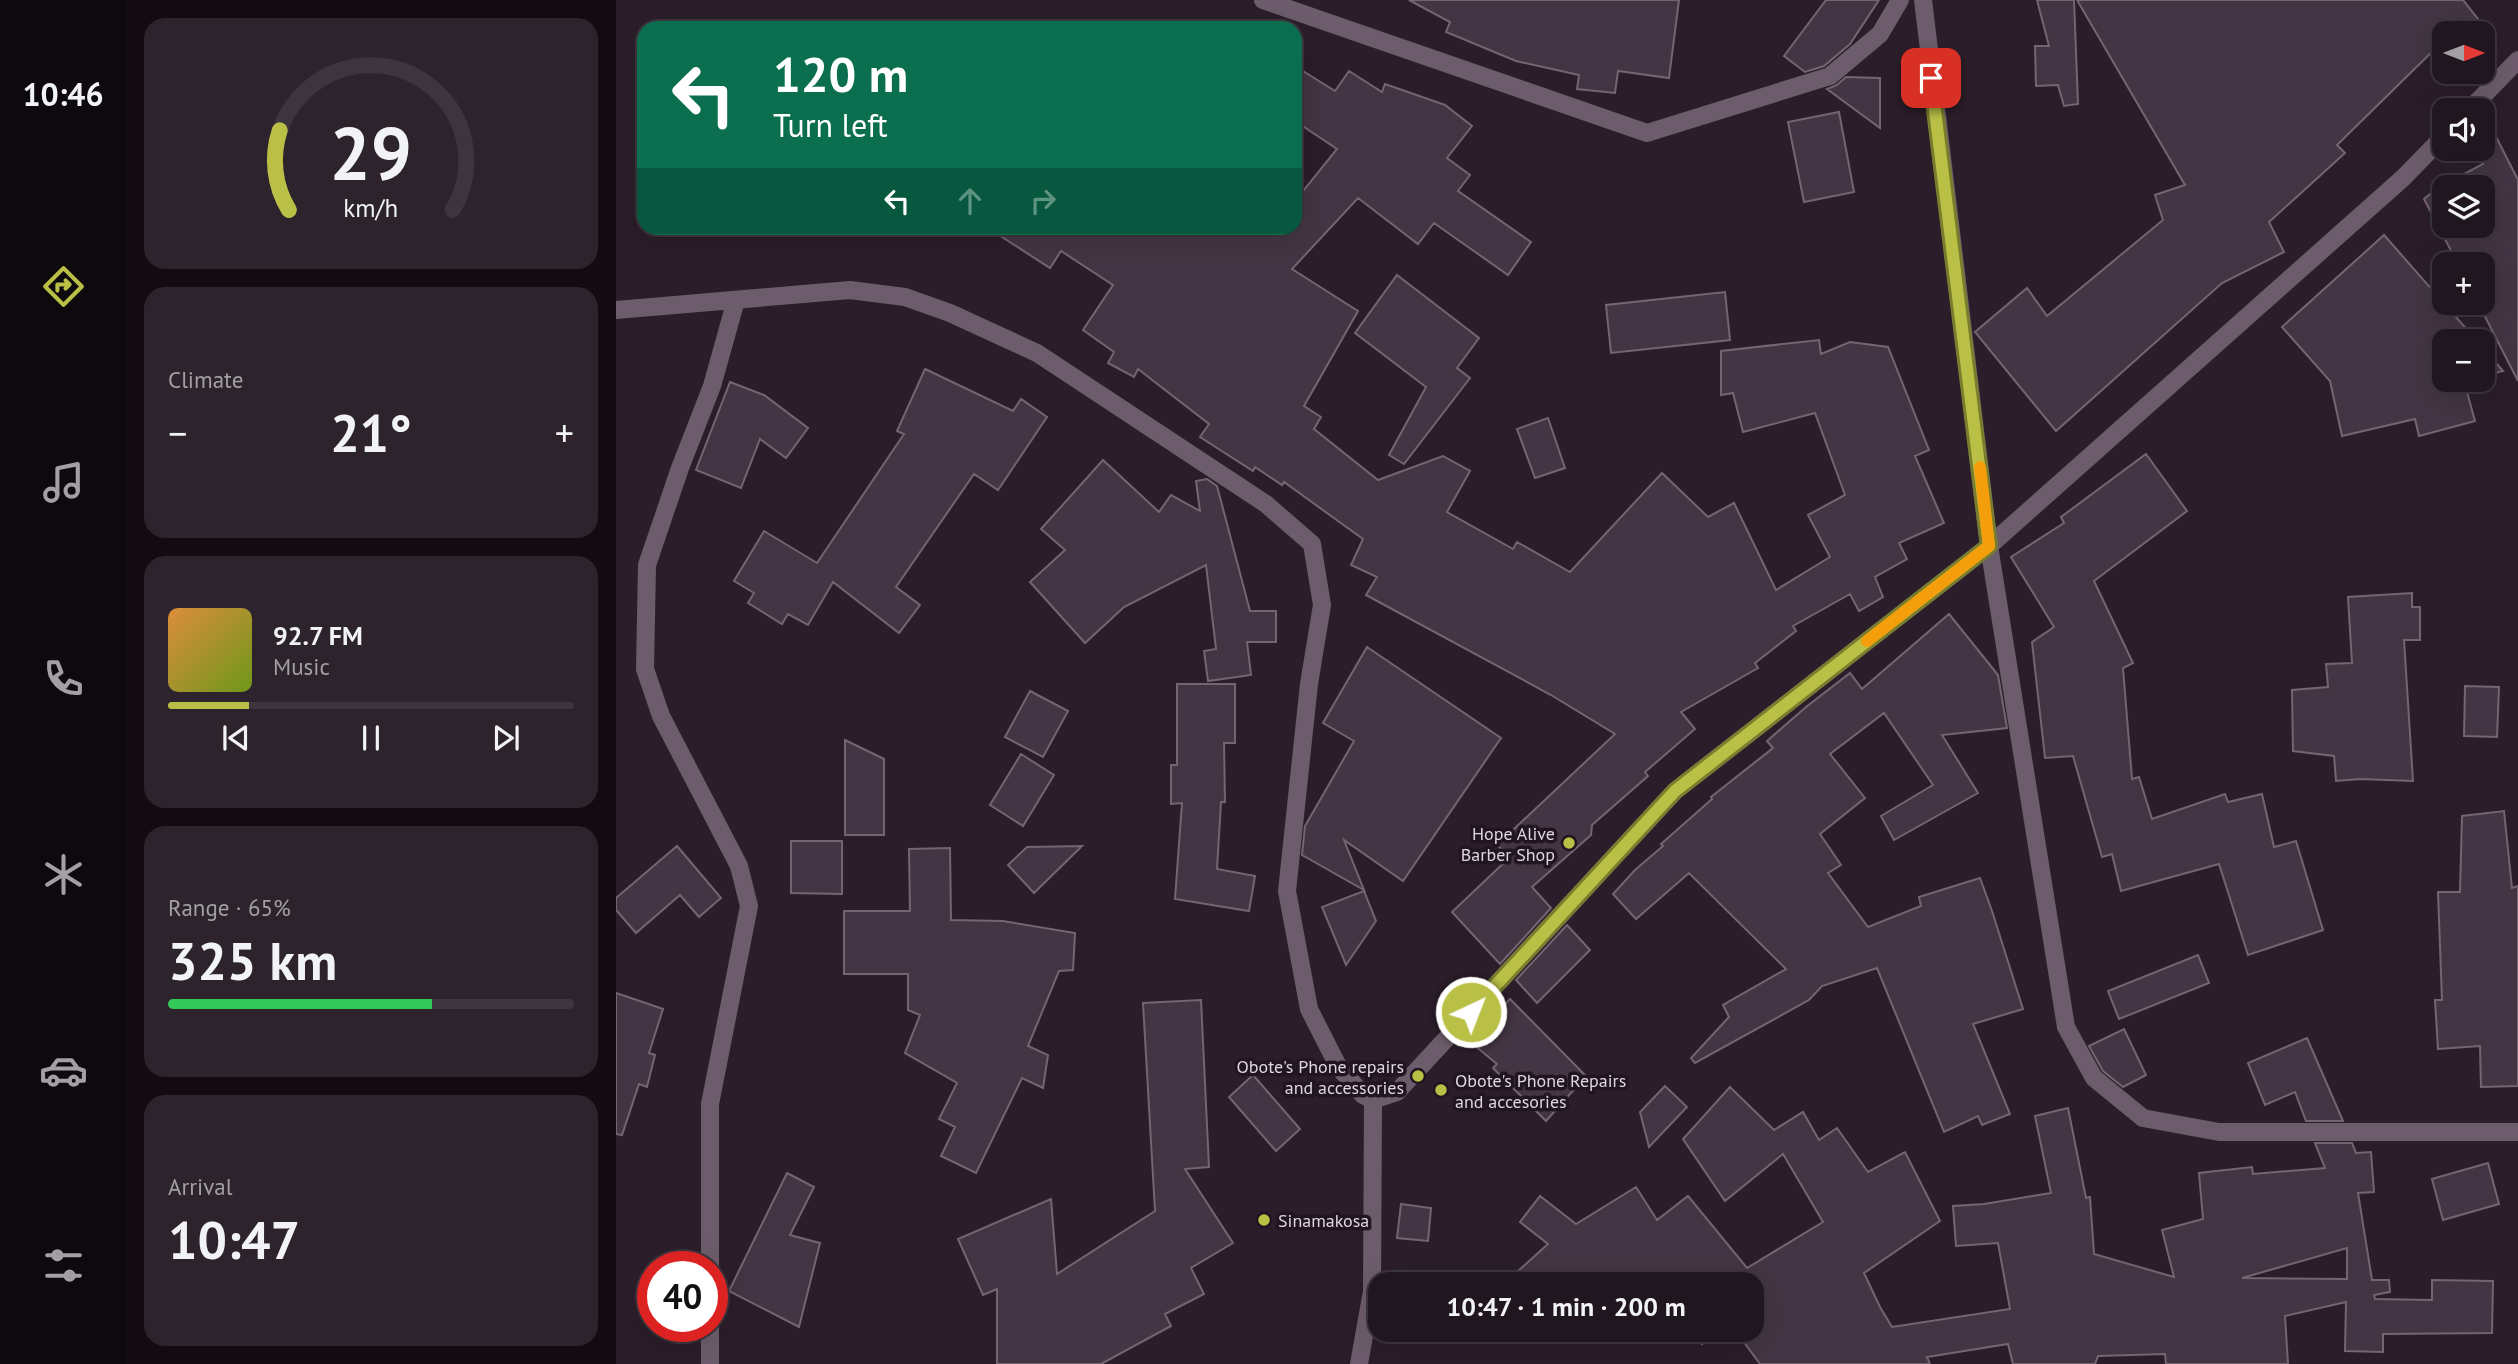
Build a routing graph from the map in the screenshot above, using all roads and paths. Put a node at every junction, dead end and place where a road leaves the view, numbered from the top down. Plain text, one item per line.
1 (1263, 0) edge
2 (1900, 0) edge
3 (1923, 0) edge
4 (2518, 60) edge
5 (2481, 98) edge
6 (2432, 148) edge
7 (736, 300) junction
8 (616, 310) edge
9 (1989, 546) junction
10 (1373, 1100) junction
11 (2518, 1132) edge
12 (710, 1251) edge
13 (710, 1342) edge
14 (710, 1364) edge
15 (1359, 1364) edge

1 - 2 street
3 - 9 street
4 - 5 street
6 - 9 street
7 - 8 street
7 - 10 street
7 - 12 street
9 - 10 street
9 - 11 street
10 - 15 street
13 - 14 street

